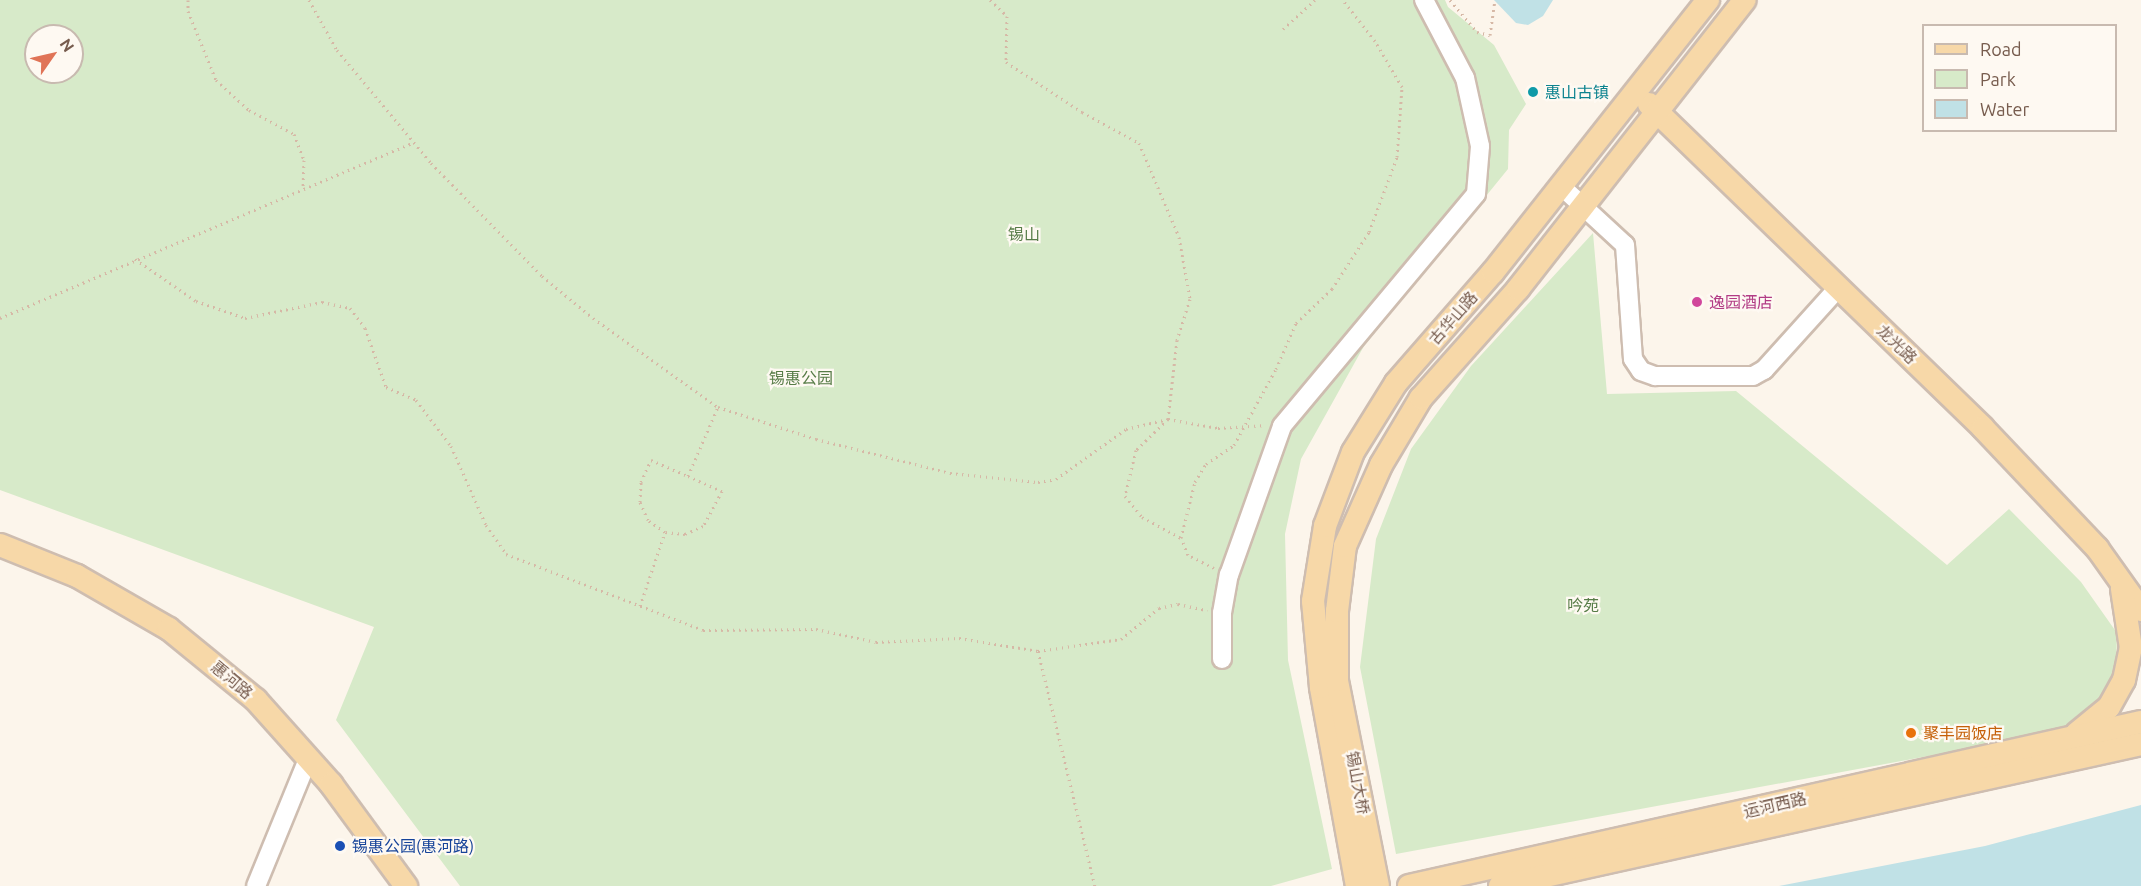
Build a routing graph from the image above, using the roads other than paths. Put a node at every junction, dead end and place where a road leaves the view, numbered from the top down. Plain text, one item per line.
1 (1424, 0) edge
2 (1708, 0) edge
3 (1745, 0) edge
4 (1635, 95) junction
5 (1660, 111) junction
6 (1561, 186) junction
7 (1585, 204) junction
8 (1838, 288) junction
9 (0, 544) edge
10 (2120, 578) junction
11 (2141, 610) edge
12 (1221, 659) dead end
13 (1329, 684) junction
14 (2141, 722) edge
15 (2072, 738) junction
16 (2141, 744) edge
17 (308, 759) junction
18 (256, 886) edge
19 (406, 886) edge
20 (1357, 886) edge
21 (1378, 886) edge
22 (1409, 886) edge
23 (1500, 886) edge

1 - 12 lane
2 - 4 main road, 古华山路
3 - 5 main road, 古华山路
4 - 5 main road, 龙光路
4 - 6 main road, 古华山路
5 - 7 main road, 古华山路
5 - 8 main road, 龙光路
6 - 7 lane
6 - 13 main road, 古华山路
7 - 8 lane
7 - 13 main road, 古华山路
8 - 10 main road, 龙光路
9 - 17 main road, 惠河路
10 - 11 main road, 龙光路
10 - 15 main road
13 - 20 main road, 锡山大桥
13 - 21 main road, 锡山大桥
14 - 15 main road, 运河西路
15 - 22 main road, 运河西路
16 - 23 main road, 运河西路
17 - 18 lane
17 - 19 main road, 惠河路

